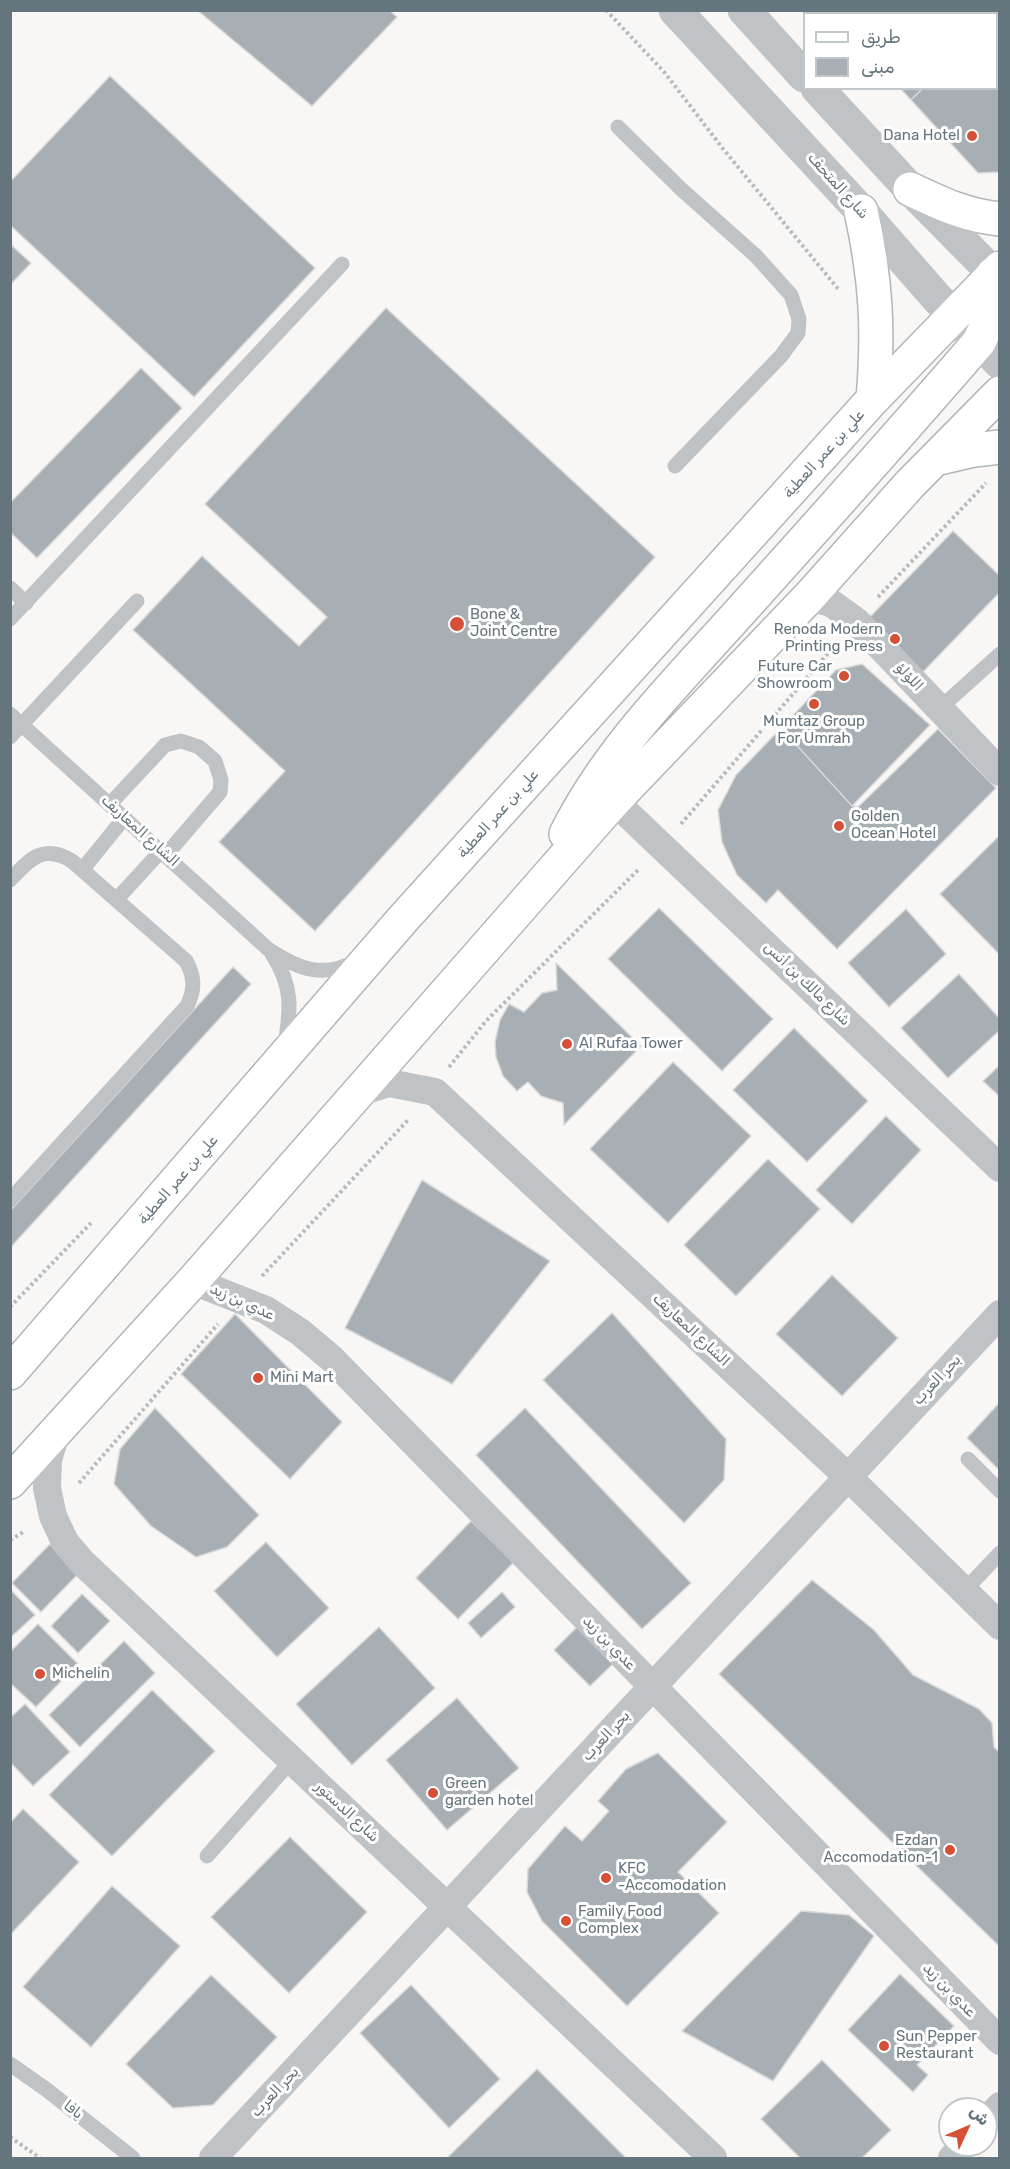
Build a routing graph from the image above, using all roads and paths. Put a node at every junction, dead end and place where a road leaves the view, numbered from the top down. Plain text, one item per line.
1 (606, 10) edge
2 (675, 10) edge
3 (744, 10) edge
4 (803, 74) edge
5 (819, 90) edge
6 (618, 127) dead end
7 (910, 189) junction
8 (861, 211) junction
9 (999, 219) edge
10 (342, 264) dead end
11 (997, 274) edge
12 (843, 296) dead end
13 (953, 315) junction
14 (989, 353) edge
15 (999, 393) edge
16 (873, 399) junction
17 (935, 459) junction
18 (995, 462) edge
19 (675, 466) dead end
20 (10, 588) edge
21 (809, 597) junction
22 (137, 601) dead end
23 (26, 603) junction
24 (10, 619) edge
25 (856, 621) junction
26 (999, 654) edge
27 (939, 709) junction
28 (16, 720) edge
29 (10, 737) edge
30 (999, 772) edge
31 (614, 801) junction
32 (110, 804) junction
33 (124, 817) junction
34 (662, 846) junction
35 (163, 853) junction
36 (82, 870) junction
37 (544, 879) junction
38 (10, 880) edge
39 (116, 900) junction
40 (268, 949) junction
41 (378, 950) junction
42 (282, 1059) junction
43 (360, 1092) junction
44 (435, 1092) junction
45 (999, 1168) edge
46 (10, 1200) edge
47 (193, 1281) junction
48 (240, 1300) junction
49 (999, 1314) edge
50 (10, 1373) edge
51 (56, 1432) junction
52 (968, 1459) dead end
53 (847, 1476) junction
54 (10, 1482) edge
55 (999, 1491) edge
56 (53, 1516) junction
57 (10, 1540) edge
58 (999, 1553) edge
59 (964, 1590) junction
60 (999, 1626) edge
61 (652, 1687) junction
62 (292, 1760) junction
63 (207, 1856) dead end
64 (447, 1907) junction
65 (999, 2041) edge
66 (10, 2064) edge
67 (10, 2137) edge
68 (40, 2158) edge
69 (133, 2158) edge
70 (213, 2158) edge
71 (713, 2158) edge

1 - 12 path
2 - 8 street, شارع المتحف
3 - 4 street
5 - 7 street
6 - 19 lane
7 - 9 main road
7 - 11 street
8 - 13 street, شارع المتحف
8 - 16 main road
10 - 23 lane
11 - 13 main road, علي بن عمر العطية
11 - 14 main road
13 - 14 street, شارع المتحف
13 - 16 main road, علي بن عمر العطية
14 - 37 main road
15 - 17 main road
16 - 41 main road, علي بن عمر العطية
17 - 18 main road
17 - 21 main road
18 - 25 path
20 - 23 lane
21 - 25 street, اللؤلؤ
21 - 31 main road
22 - 28 lane
23 - 24 lane
25 - 27 street, اللؤلؤ
25 - 34 path
26 - 27 lane
27 - 30 street, اللؤلؤ
28 - 29 lane
28 - 32 lane, الشارع المعاريف
31 - 34 street, شارع مالك بن أنس
31 - 37 main road
32 - 33 lane, الشارع المعاريف
32 - 35 lane
33 - 35 lane, الشارع المعاريف
33 - 36 lane
34 - 44 path
34 - 45 street, شارع مالك بن أنس
35 - 39 lane
35 - 40 lane, الشارع المعاريف
36 - 38 lane
36 - 39 lane
37 - 43 main road
39 - 46 lane
40 - 41 lane, الشارع المعاريف
40 - 42 lane, الشارع المعاريف
41 - 42 main road, علي بن عمر العطية
42 - 50 main road, علي بن عمر العطية
43 - 44 street
43 - 47 main road
44 - 48 path
44 - 53 street, الشارع المعاريف
47 - 48 street, عدي بن زيد
47 - 51 main road
48 - 56 path
48 - 61 street, عدي بن زيد
49 - 53 street, بحر العرب
51 - 54 main road
51 - 56 street, شارع الدستور
52 - 55 lane
53 - 59 street, الشارع المعاريف
53 - 61 street, بحر العرب
56 - 57 path
56 - 62 street, شارع الدستور
58 - 59 lane
59 - 60 street, الشارع المعاريف
61 - 64 street, بحر العرب
61 - 65 street, عدي بن زيد
62 - 63 lane
62 - 64 street, شارع الدستور
64 - 70 street, بحر العرب
64 - 71 street, شارع الدستور
66 - 69 lane, يافا
67 - 68 path

